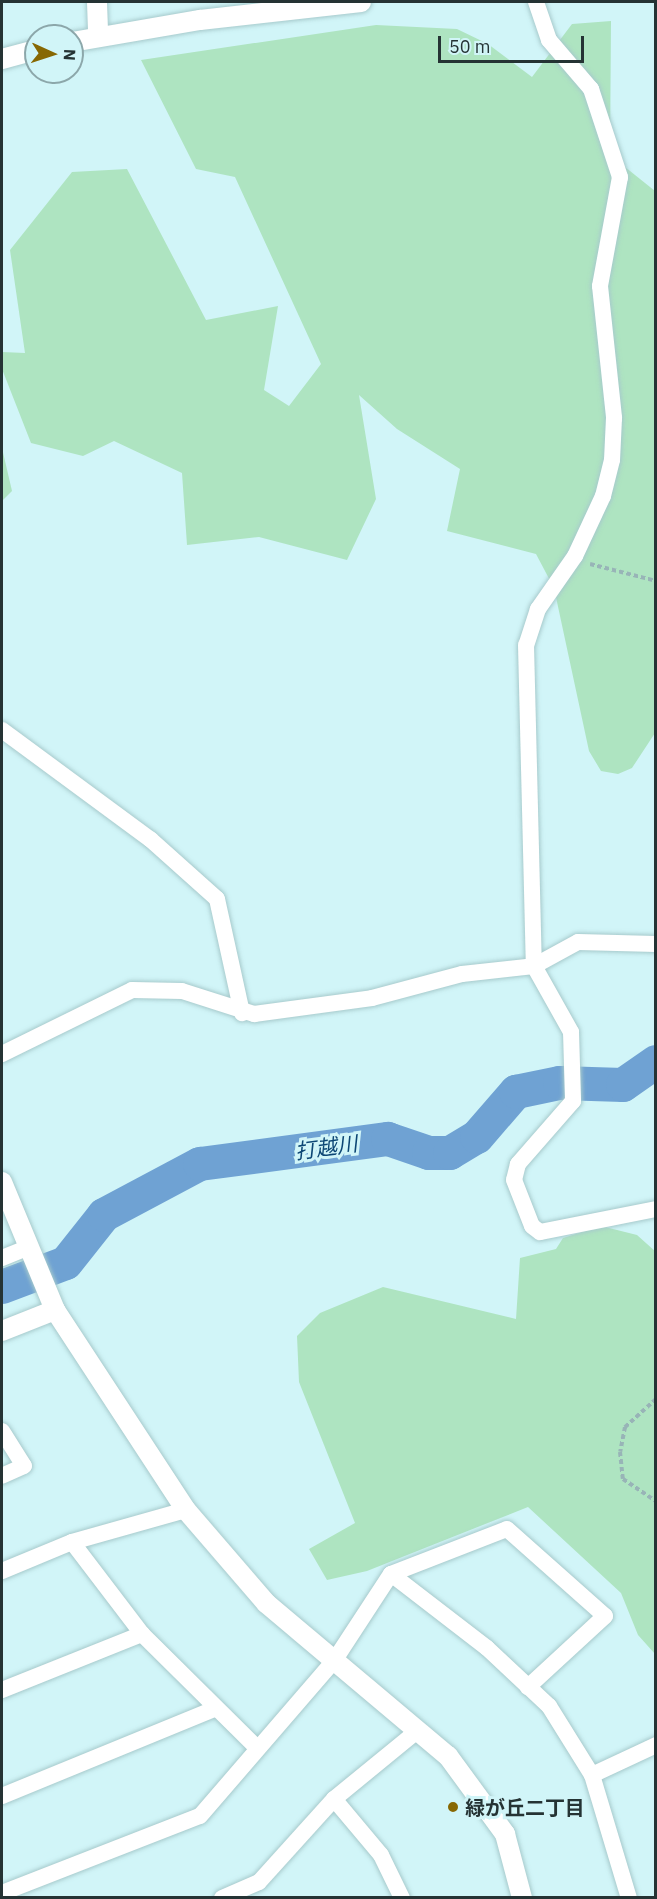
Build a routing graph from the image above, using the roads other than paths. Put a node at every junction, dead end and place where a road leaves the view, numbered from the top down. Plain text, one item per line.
1 (97, 2) edge
2 (361, 2) edge
3 (536, 2) edge
4 (98, 36) junction
5 (84, 39) edge
6 (24, 53) edge
7 (2, 59) edge
8 (2, 730) edge
9 (656, 944) edge
10 (534, 966) junction
11 (242, 1014) junction
12 (2, 1054) edge
13 (2, 1182) edge
14 (656, 1209) edge
15 (31, 1253) junction
16 (2, 1258) edge
17 (53, 1304) junction
18 (2, 1331) edge
19 (2, 1431) edge
20 (2, 1476) edge
21 (186, 1510) junction
22 (72, 1542) junction
23 (2, 1571) edge
24 (391, 1574) junction
25 (142, 1634) junction
26 (334, 1661) junction
27 (528, 1687) junction
28 (2, 1690) edge
29 (214, 1709) junction
30 (416, 1732) junction
31 (656, 1745) edge
32 (257, 1748) junction
33 (592, 1775) junction
34 (2, 1796) edge
35 (334, 1799) junction
36 (2, 1893) edge
37 (222, 1898) edge
38 (402, 1898) edge
39 (522, 1898) edge
40 (629, 1898) edge

1 - 4 street
2 - 4 street
3 - 10 street
4 - 5 street
6 - 7 street
8 - 11 street
9 - 10 street
10 - 11 street
10 - 14 street
11 - 12 street
13 - 15 street
15 - 16 street
15 - 17 street
17 - 18 street
17 - 21 street
19 - 20 street
21 - 22 street
21 - 26 street
22 - 23 street
22 - 25 street
24 - 26 street
24 - 27 street
24 - 27 street
25 - 28 street
25 - 29 street
26 - 30 street
26 - 32 street
27 - 33 street
29 - 32 street
29 - 34 street
30 - 35 street
30 - 39 street
31 - 33 street
32 - 36 street
33 - 40 street
35 - 37 street
35 - 38 street

